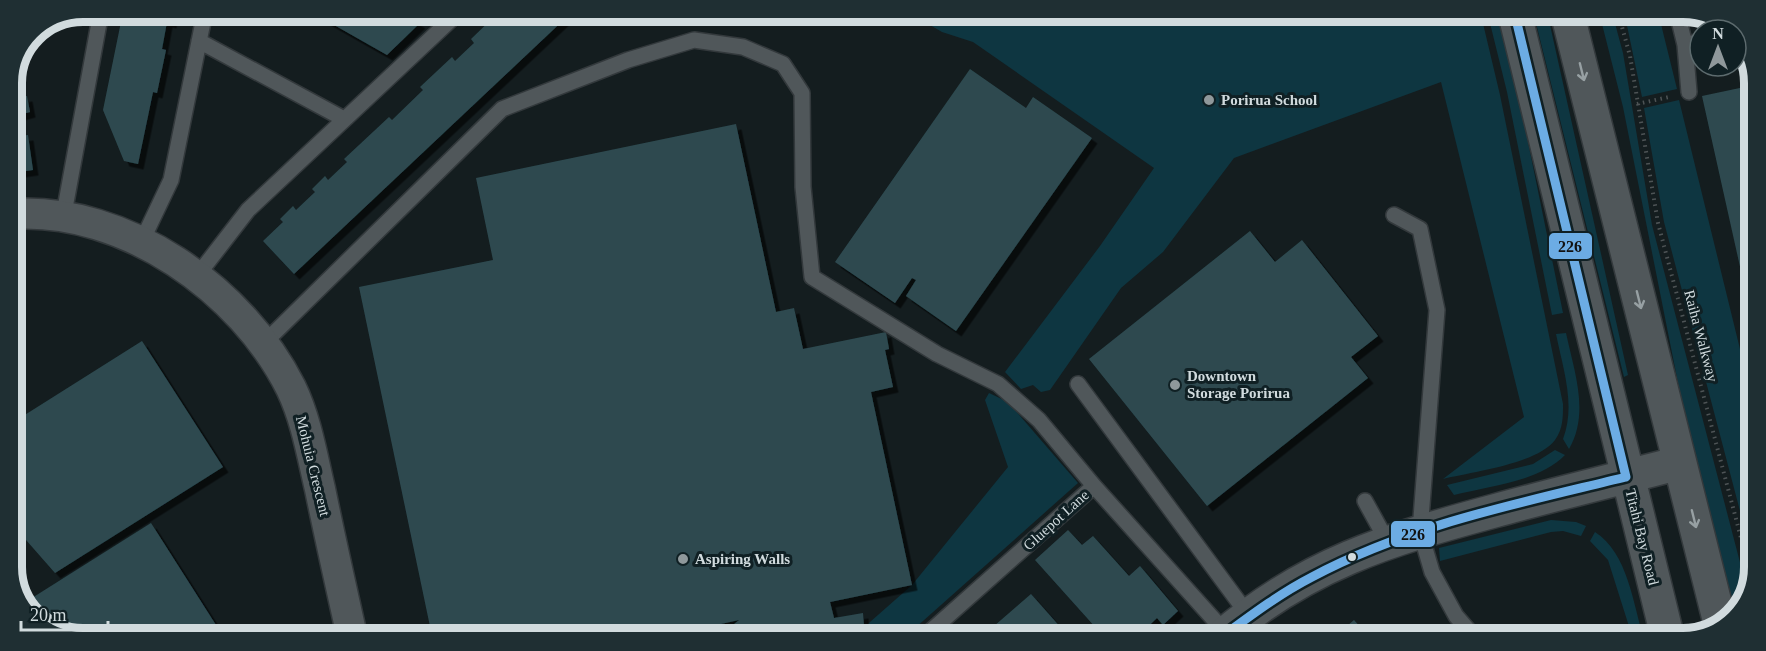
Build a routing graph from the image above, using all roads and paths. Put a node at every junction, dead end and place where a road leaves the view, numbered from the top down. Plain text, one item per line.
1 (99, 22) edge
2 (203, 22) edge
3 (448, 22) edge
4 (1517, 22) edge
5 (1570, 22) edge
6 (1621, 22) edge
7 (1679, 22) edge
8 (199, 41) junction
9 (1688, 44) edge
10 (1685, 45) junction
11 (1689, 92) joint
12 (1637, 104) junction
13 (344, 119) junction
14 (22, 215) edge
15 (1394, 215) dead end
16 (63, 219) junction
17 (141, 243) junction
18 (197, 276) junction
19 (264, 344) junction
20 (1078, 384) dead end
21 (1680, 463) junction
22 (1626, 477) junction
23 (1094, 486) junction
24 (1365, 501) dead end
25 (1420, 531) junction
26 (1387, 541) junction
27 (1744, 550) edge
28 (1718, 617) edge
29 (350, 628) edge
30 (934, 628) edge
31 (1230, 628) edge
32 (1230, 628) edge
33 (1232, 628) edge
34 (1466, 628) edge
35 (1665, 628) edge

1 - 16 lane
2 - 8 lane
3 - 13 lane
4 - 22 main road, Titahi Bay Road
5 -> 21 main road
6 - 12 path, Raiha Walkway
7 - 10 lane
8 - 13 lane
8 - 17 lane
9 - 10 lane
10 - 11 lane
11 - 12 path
12 - 27 path, Raiha Walkway
13 - 18 lane
14 - 16 street, Mohuia Crescent
15 - 25 lane
16 - 17 street, Mohuia Crescent
17 - 18 street, Mohuia Crescent
18 - 19 street, Mohuia Crescent
19 - 23 lane
19 - 29 street, Mohuia Crescent
20 - 32 lane
21 - 22 main road
21 -> 28 main road
22 - 25 main road
22 - 35 main road, Titahi Bay Road
23 - 30 lane, Gluepot Lane
23 - 31 lane, Gluepot Lane
24 - 26 lane
25 - 26 main road
25 - 34 lane
26 - 33 main road

